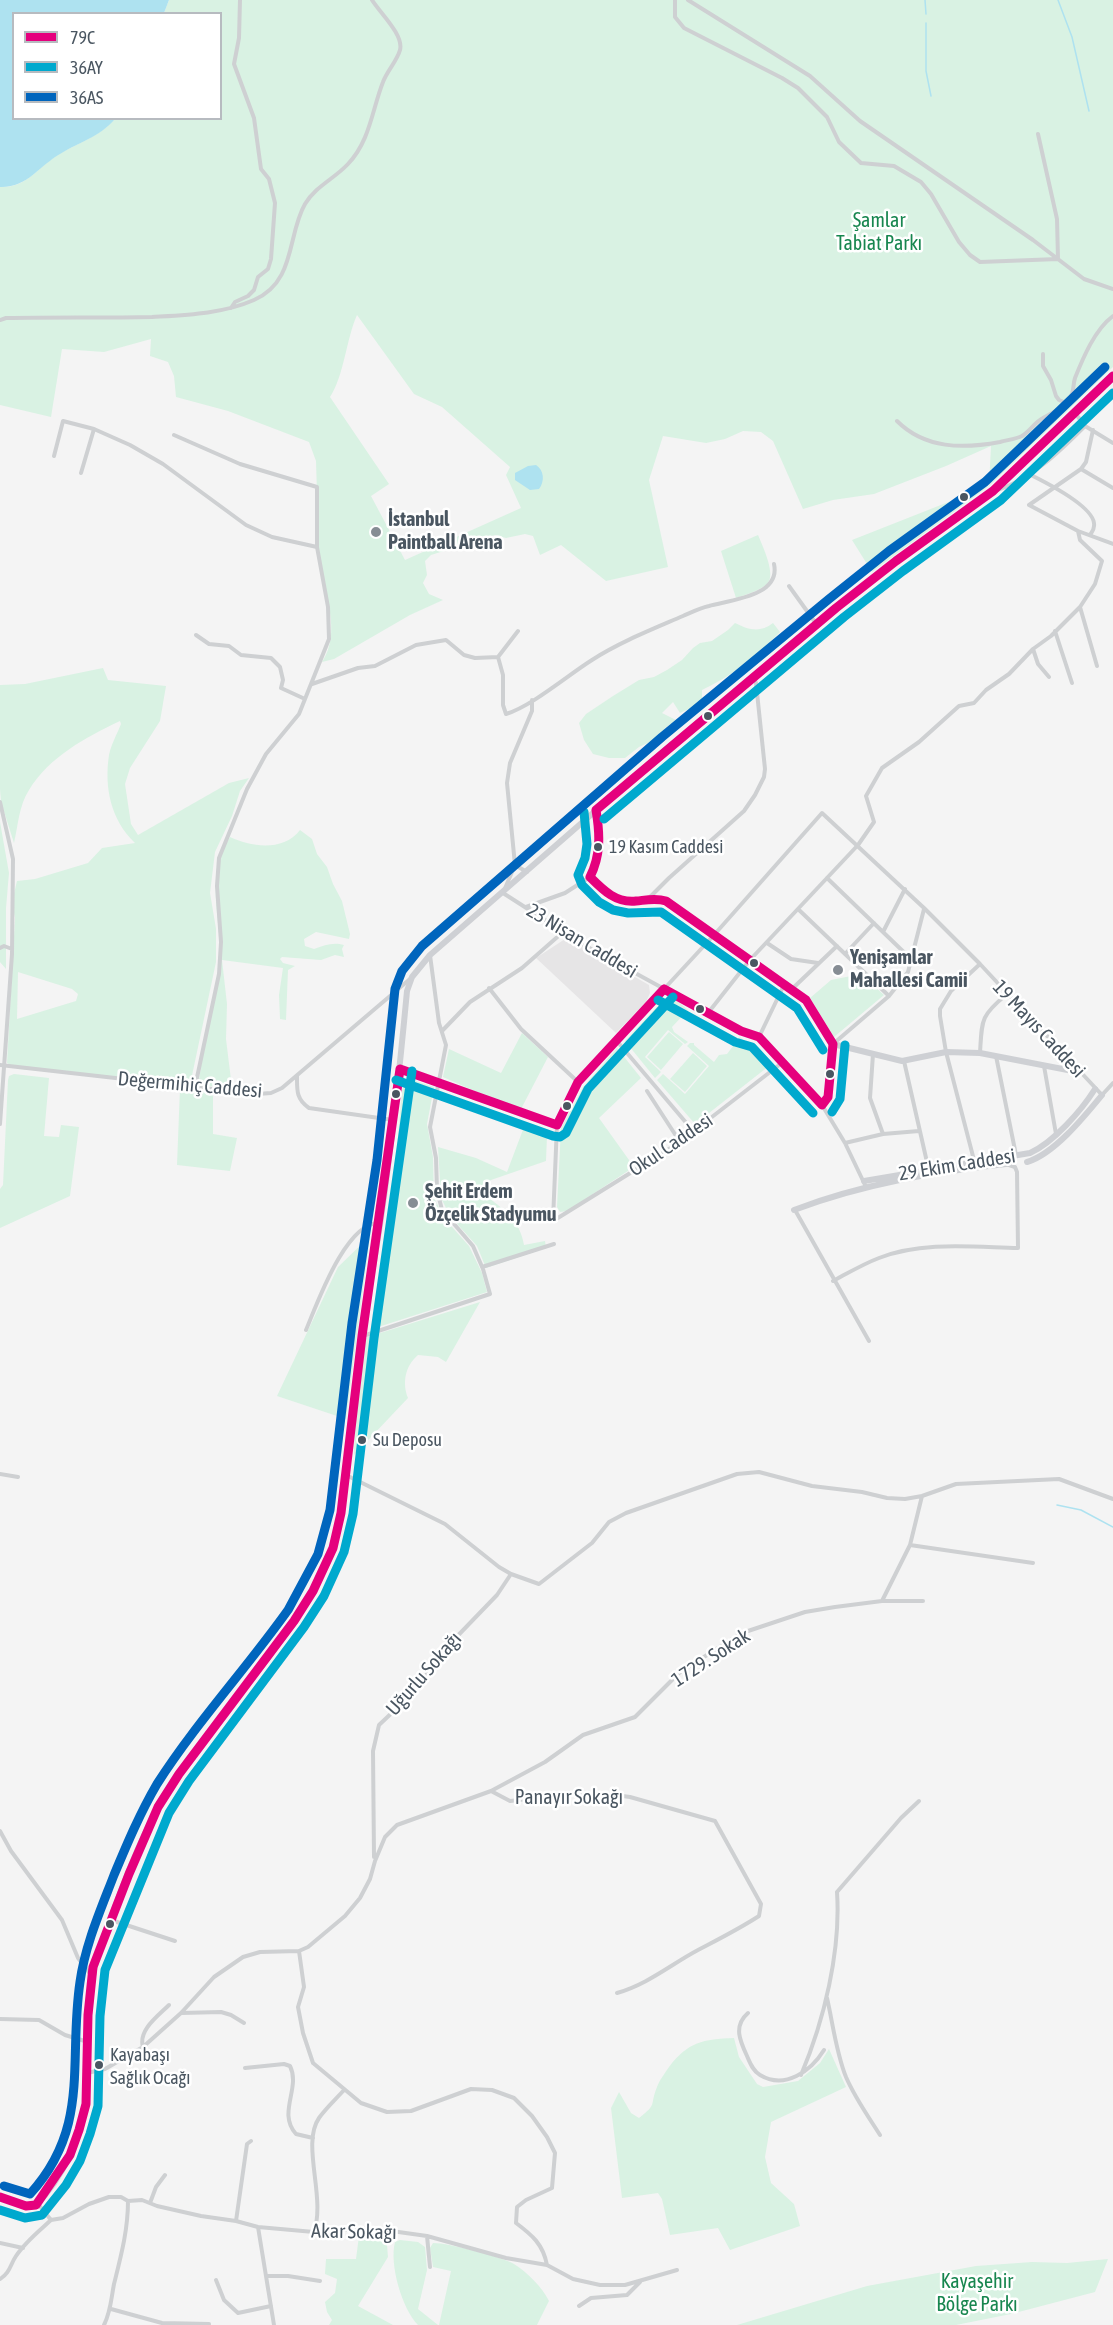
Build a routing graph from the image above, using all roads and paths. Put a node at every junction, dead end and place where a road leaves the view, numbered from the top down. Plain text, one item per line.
1 (240, 0) edge
2 (372, 0) edge
3 (675, 0) edge
4 (688, 0) edge
5 (1038, 134) dead end
6 (1058, 259) junction
7 (1113, 289) edge
8 (231, 309) junction
9 (1113, 316) edge
10 (0, 320) edge
11 (1043, 354) dead end
12 (1113, 376) edge
13 (1066, 403) junction
14 (1074, 412) junction
15 (897, 421) dead end
16 (1085, 426) junction
17 (94, 429) junction
18 (1093, 430) junction
19 (174, 435) dead end
20 (1113, 443) edge
21 (54, 456) dead end
22 (1081, 469) junction
23 (81, 473) dead end
24 (1029, 474) junction
25 (1057, 487) junction
26 (1113, 488) edge
27 (993, 490) junction
28 (1078, 531) junction
29 (1090, 535) junction
30 (1113, 544) edge
31 (317, 547) junction
32 (774, 564) dead end
33 (789, 586) dead end
34 (1080, 607) junction
35 (817, 626) junction
36 (518, 631) dead end
37 (1055, 631) junction
38 (196, 635) dead end
39 (1033, 649) junction
40 (498, 657) junction
41 (1097, 666) dead end
42 (1049, 677) dead end
43 (754, 678) junction
44 (1072, 683) dead end
45 (312, 684) junction
46 (305, 699) junction
47 (532, 700) junction
48 (0, 802) edge
49 (596, 810) junction
50 (858, 845) junction
51 (515, 865) junction
52 (527, 872) junction
53 (590, 877) junction
54 (827, 878) junction
55 (905, 889) junction
56 (503, 893) junction
57 (649, 898) junction
58 (526, 908) junction
59 (924, 908) junction
60 (798, 909) junction
61 (874, 923) junction
62 (563, 932) junction
63 (884, 932) junction
64 (714, 935) junction
65 (767, 943) junction
66 (837, 946) junction
67 (0, 948) edge
68 (12, 949) junction
69 (845, 954) junction
70 (430, 955) junction
71 (912, 960) junction
72 (750, 962) junction
73 (819, 963) junction
74 (980, 964) junction
75 (412, 977) junction
76 (784, 985) junction
77 (489, 988) junction
78 (664, 989) junction
79 (792, 990) junction
80 (1006, 995) junction
81 (889, 996) junction
82 (708, 1013) junction
83 (442, 1031) junction
84 (759, 1037) junction
85 (616, 1040) junction
86 (833, 1044) junction
87 (946, 1052) junction
88 (980, 1053) junction
89 (873, 1054) junction
90 (996, 1056) junction
91 (904, 1061) junction
92 (783, 1062) junction
93 (2, 1065) edge
94 (1044, 1066) junction
95 (400, 1069) junction
96 (1078, 1072) junction
97 (297, 1075) junction
98 (578, 1082) junction
99 (1113, 1083) edge
100 (439, 1085) junction
101 (195, 1088) junction
102 (1095, 1089) junction
103 (646, 1091) dead end
104 (1102, 1095) junction
105 (822, 1105) junction
106 (393, 1120) junction
107 (0, 1124) edge
108 (557, 1125) junction
109 (919, 1131) junction
110 (694, 1132) junction
111 (883, 1134) junction
112 (1058, 1138) junction
113 (680, 1142) junction
114 (845, 1143) junction
115 (1016, 1157) junction
116 (1027, 1162) dead end
117 (975, 1164) junction
118 (1006, 1164) joint
119 (929, 1172) junction
120 (865, 1184) junction
121 (794, 1209) joint
122 (380, 1223) junction
123 (554, 1244) dead end
124 (482, 1267) junction
125 (833, 1281) junction
126 (306, 1330) dead end
127 (362, 1336) junction
128 (868, 1341) dead end
129 (0, 1474) edge
130 (346, 1475) junction
131 (18, 1477) dead end
132 (922, 1496) junction
133 (1113, 1499) edge
134 (910, 1545) junction
135 (1033, 1563) dead end
136 (511, 1574) junction
137 (882, 1600) junction
138 (923, 1601) dead end
139 (491, 1791) junction
140 (919, 1801) dead end
141 (0, 1831) edge
142 (375, 1861) junction
143 (111, 1920) junction
144 (175, 1941) dead end
145 (298, 1951) junction
146 (91, 1976) junction
147 (617, 1993) dead end
148 (827, 1998) junction
149 (169, 2005) dead end
150 (181, 2013) junction
151 (748, 2013) dead end
152 (0, 2019) edge
153 (244, 2023) dead end
154 (88, 2042) junction
155 (143, 2047) junction
156 (824, 2050) dead end
157 (245, 2068) dead end
158 (87, 2073) junction
159 (801, 2075) junction
160 (344, 2090) junction
161 (880, 2135) dead end
162 (313, 2138) junction
163 (251, 2141) dead end
164 (165, 2175) dead end
165 (0, 2198) edge
166 (128, 2201) junction
167 (38, 2203) junction
168 (150, 2203) junction
169 (51, 2220) junction
170 (236, 2221) junction
171 (258, 2227) junction
172 (314, 2232) junction
173 (427, 2236) junction
174 (0, 2243) edge
175 (23, 2248) junction
176 (547, 2265) junction
177 (429, 2267) dead end
178 (677, 2270) dead end
179 (266, 2276) junction
180 (0, 2279) edge
181 (216, 2280) dead end
182 (320, 2282) dead end
183 (640, 2282) junction
184 (271, 2306) junction
185 (579, 2306) dead end
186 (111, 2309) junction
187 (164, 2324) edge
188 (209, 2324) edge
189 (104, 2325) edge
190 (274, 2325) edge

1 - 8 street
2 - 8 street
3 - 6 street
4 - 6 street
5 - 6 street
6 - 7 street
8 - 10 street
9 - 13 street
11 - 13 street
12 - 14 main road
13 - 15 street
14 - 16 street
14 - 27 main road
16 - 18 street
16 - 24 street
17 - 21 street
17 - 23 street
17 - 31 street
18 - 20 street
18 - 22 street
19 - 31 street
22 - 25 street
22 - 26 street
24 - 25 street
24 - 27 street
25 - 28 street
25 - 29 street
27 - 35 main road
28 - 29 street
28 - 34 street
29 - 30 street
31 - 45 street
32 - 47 street
33 - 35 street
34 - 37 street
34 - 41 street
35 - 43 main road
36 - 40 street
37 - 39 street
37 - 44 street
38 - 46 street
39 - 42 street
39 - 50 street
40 - 45 street
40 - 47 street
43 - 49 main road
43 - 57 street
45 - 46 street
46 - 101 street
47 - 51 street
48 - 68 street
49 - 52 main road
49 - 53 main road
50 - 54 street
50 - 55 street, 19 Mayıs Caddesi
50 - 64 street, 19 Mayıs Caddesi
51 - 52 street
51 - 56 street
52 - 56 main road
53 - 57 main road
53 - 58 street
54 - 60 street
54 - 61 street
55 - 59 street, 19 Mayıs Caddesi
55 - 63 street
56 - 58 street, 23 Nisan Caddesi
56 - 70 main road
57 - 64 main road
58 - 62 street, 23 Nisan Caddesi
59 - 71 street
59 - 74 street, 19 Mayıs Caddesi
60 - 65 street
60 - 66 street
61 - 63 street
61 - 69 street
62 - 77 street
62 - 78 street, 23 Nisan Caddesi
63 - 71 street
64 - 72 main road
64 - 78 street
65 - 72 street
65 - 73 street
66 - 69 street
66 - 73 street
67 - 68 street
68 - 93 street
69 - 81 street
70 - 75 main road
70 - 83 street
71 - 81 street
72 - 76 main road
72 - 82 street
73 - 79 street
74 - 80 street, 19 Mayıs Caddesi
74 - 87 street
75 - 95 main road
75 - 97 street, Değermihiç Caddesi
76 - 79 main road
76 - 84 street
77 - 83 street
77 - 98 street
78 - 82 street, 23 Nisan Caddesi
78 - 85 street
79 - 86 main road
80 - 88 street
80 - 96 street, 19 Mayıs Caddesi
81 - 86 street
82 - 84 street, 23 Nisan Caddesi
83 - 100 street
84 - 92 street, 23 Nisan Caddesi
85 - 98 street
85 - 110 street
86 - 89 main road
86 - 105 street
87 - 88 main road
87 - 91 main road
87 - 117 street
88 - 90 main road
89 - 91 main road
89 - 111 street
90 - 94 main road
90 - 115 street
91 - 109 street
92 - 105 street, 23 Nisan Caddesi
92 - 110 street, Okul Caddesi
93 - 101 street, Değermihiç Caddesi
93 - 107 street
94 - 96 main road
94 - 112 street
95 - 100 street
95 - 106 main road
96 - 102 street, 19 Mayıs Caddesi
97 - 101 street, Değermihiç Caddesi
97 - 106 street
98 - 108 street
99 - 104 street
100 - 108 street
100 - 124 street
102 - 104 street, 19 Mayıs Caddesi
102 - 112 main road, 29 Ekim Caddesi
103 - 113 street
104 - 112 main road, 29 Ekim Caddesi
105 - 114 street, 23 Nisan Caddesi
106 - 122 main road
108 - 113 street, Okul Caddesi
109 - 111 street
109 - 119 street
110 - 113 street, Okul Caddesi
111 - 114 street
112 - 115 main road, 29 Ekim Caddesi
112 - 116 main road, 29 Ekim Caddesi
114 - 120 street, 23 Nisan Caddesi
115 - 117 main road, 29 Ekim Caddesi
117 - 118 main road, 29 Ekim Caddesi
117 - 119 main road, 29 Ekim Caddesi
118 - 125 street
119 - 120 main road, 29 Ekim Caddesi
120 - 121 main road, 29 Ekim Caddesi
121 - 125 street
122 - 126 street
122 - 127 main road
123 - 124 street
124 - 127 street
125 - 128 street
127 - 130 main road
129 - 131 street
130 - 136 street
130 - 143 main road
132 - 133 street
132 - 134 street
132 - 136 street
134 - 135 street
134 - 137 street
136 - 142 street, Uğurlu Sokağı
137 - 138 street, 1729. Sokak
137 - 139 street, 1729. Sokak
139 - 142 street, Panayır Sokağı
139 - 147 street, Panayır Sokağı
140 - 148 street
141 - 146 street
142 - 145 street, Panayır Sokağı
143 - 144 street
143 - 146 main road
145 - 150 street
145 - 160 street
146 - 154 main road
148 - 159 street
148 - 161 street
149 - 155 street
150 - 153 street
150 - 155 street
151 - 159 street
152 - 154 street
154 - 158 main road
155 - 158 street
156 - 159 street
157 - 162 street
158 - 167 main road
160 - 162 street
160 - 176 street
162 - 172 street
163 - 170 street
164 - 168 street
165 - 167 main road
166 - 168 street, Akar Sokağı
166 - 169 street, Akar Sokağı
166 - 186 street
167 - 169 street
168 - 170 street, Akar Sokağı
169 - 175 street
170 - 171 street, Akar Sokağı
171 - 172 street, Akar Sokağı
171 - 179 street
172 - 173 street, Akar Sokağı
173 - 176 street, Akar Sokağı
173 - 177 street
174 - 175 street
175 - 180 street
176 - 183 street, Akar Sokağı
178 - 183 street, Akar Sokağı
179 - 182 street
179 - 184 street
181 - 184 street
183 - 185 street
184 - 190 street
186 - 187 street
186 - 189 street
187 - 188 street

